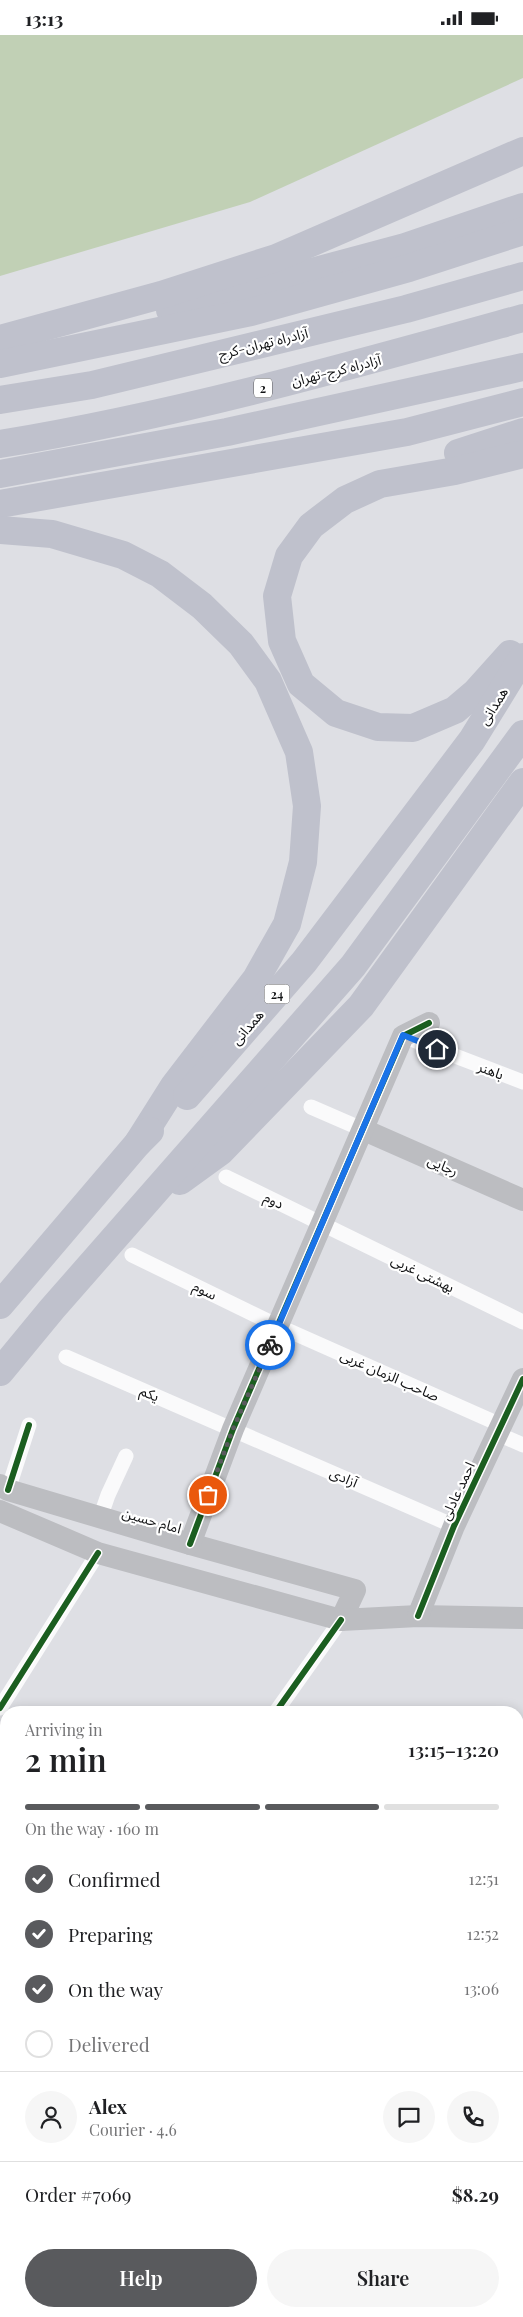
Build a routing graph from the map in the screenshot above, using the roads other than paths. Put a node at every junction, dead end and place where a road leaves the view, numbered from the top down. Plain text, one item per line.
1 (523, 151) edge
2 (523, 207) edge
3 (523, 231) edge
4 (523, 276) edge
5 (523, 318) edge
6 (0, 341) edge
7 (0, 364) edge
8 (523, 367) edge
9 (0, 400) edge
10 (523, 402) edge
11 (523, 432) edge
12 (0, 444) edge
13 (523, 454) edge
14 (0, 474) edge
15 (380, 485) junction
16 (0, 504) edge
17 (0, 530) edge
18 (523, 639) edge
19 (523, 657) edge
20 (523, 734) edge
21 (523, 782) edge
22 (429, 1023) dead end
23 (403, 1035) junction
24 (523, 1082) edge
25 (311, 1107) dead end
26 (364, 1130) junction
27 (138, 1143) junction
28 (226, 1177) dead end
29 (523, 1201) edge
30 (142, 1208) junction
31 (323, 1223) junction
32 (132, 1255) dead end
33 (0, 1305) edge
34 (523, 1322) edge
35 (278, 1325) junction
36 (66, 1357) dead end
37 (0, 1372) edge
38 (523, 1379) edge
39 (29, 1425) dead end
40 (233, 1429) junction
41 (500, 1429) junction
42 (523, 1445) edge
43 (126, 1456) dead end
44 (4, 1487) edge
45 (0, 1511) edge
46 (100, 1518) junction
47 (454, 1526) junction
48 (190, 1544) junction
49 (98, 1553) junction
50 (418, 1615) junction
51 (523, 1618) edge
52 (341, 1620) junction
53 (1, 1706) edge
54 (280, 1706) edge

1 - 6 highway
2 - 6 highway
3 - 7 highway
4 - 9 highway, آزادراه تهران-کرج
5 - 12 highway, آزادراه کرج-تهران / 2
8 - 14 highway
10 - 16 highway
11 - 15 highway
13 - 15 highway
15 - 18 highway
17 - 27 highway
19 - 27 highway, همدانی / 24
20 - 30 highway
21 - 30 highway
22 - 23 street
23 - 24 street, باهنر
23 - 26 street
25 - 26 street
26 - 29 street, رجایی
26 - 31 street
27 - 33 highway, همدانی / 24
28 - 31 street, دوم
30 - 37 highway
31 - 34 street, بهشتی غربی
31 - 35 street
32 - 35 street, سوم
35 - 40 street
35 - 41 street, صاحب الزمان غربی
36 - 40 street, یکم
38 - 41 street, احمد عادلی
39 - 44 street
40 - 47 street, آزادی
40 - 48 street
41 - 42 street, صاحب الزمان غربی
41 - 47 street, احمد عادلی
43 - 46 street
44 - 46 street, امام حسین
45 - 49 street
46 - 48 street, امام حسین
47 - 50 street, احمد عادلی
48 - 52 street, امام حسین
49 - 52 street
49 - 53 street
50 - 51 street
50 - 52 street
52 - 54 street

